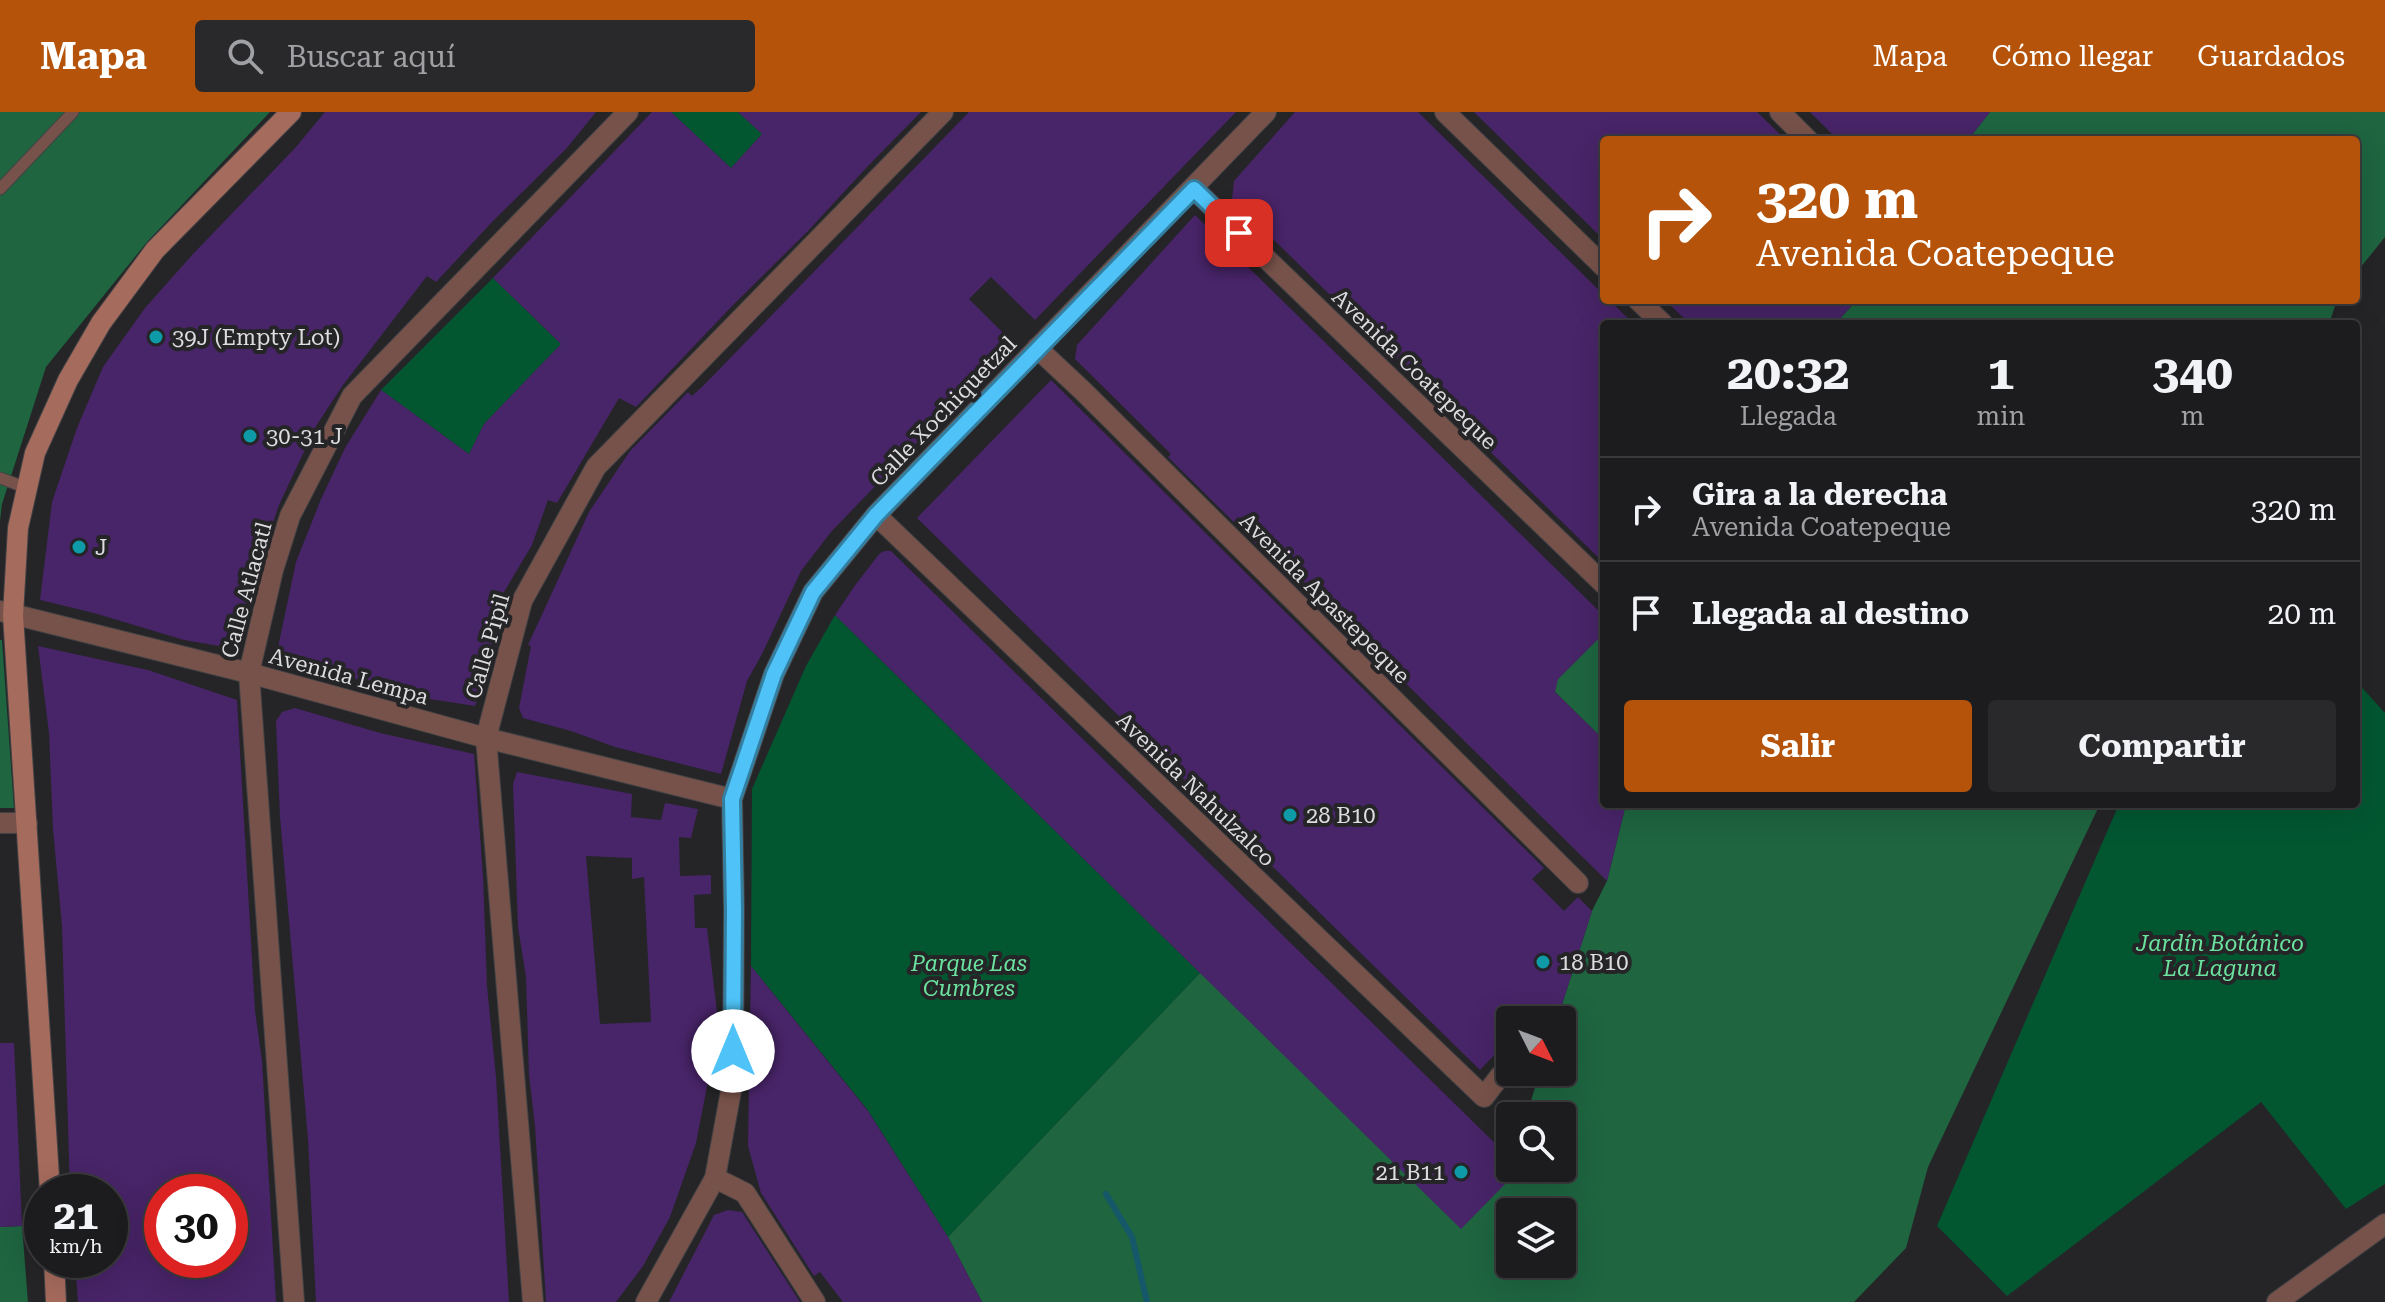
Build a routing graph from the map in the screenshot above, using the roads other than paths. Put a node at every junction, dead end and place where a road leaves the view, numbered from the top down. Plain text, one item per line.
1 (73, 112) edge
2 (291, 112) edge
3 (628, 112) edge
4 (943, 112) edge
5 (1266, 112) edge
6 (1445, 112) edge
7 (1780, 112) edge
8 (1804, 136) edge
9 (0, 189) edge
10 (1194, 189) junction
11 (1600, 263) edge
12 (1642, 304) edge
13 (1659, 320) edge
14 (1037, 348) junction
15 (0, 478) edge
16 (27, 488) junction
17 (876, 515) junction
18 (1600, 580) edge
19 (6, 613) edge
20 (249, 673) junction
21 (486, 738) junction
22 (732, 799) junction
23 (0, 823) edge
24 (27, 823) junction
25 (1578, 883) dead end
26 (1496, 1081) edge
27 (49, 1174) edge
28 (715, 1178) junction
29 (2385, 1224) edge
30 (55, 1278) edge
31 (56, 1302) edge
32 (294, 1302) edge
33 (533, 1302) edge
34 (646, 1302) edge
35 (815, 1302) edge
36 (2277, 1302) edge

1 - 9 lane
2 - 16 main road
3 - 20 street, Calle Atlacatl
4 - 21 street, Calle Pipil
5 - 10 street, Calle Xochiquetzal
6 - 11 street
7 - 8 street
10 - 14 street, Calle Xochiquetzal
10 - 18 street, Avenida Coatepeque
12 - 13 street
14 - 17 street, Calle Xochiquetzal
14 - 25 street, Avenida Apastepeque
15 - 16 lane
16 - 19 main road
17 - 22 street, Calle Xochiquetzal
17 - 26 street, Avenida Nahulzalco
19 - 20 street, Avenida Lempa
19 - 24 main road
20 - 21 street, Avenida Lempa
20 - 32 street, Calle Atlacatl
21 - 22 street, Avenida Lempa
21 - 33 street, Calle Pipil
22 - 28 street, Calle Xochiquetzal
23 - 24 street
24 - 27 main road
28 - 34 street, Calle Xochiquetzal
28 - 35 street
29 - 36 street
30 - 31 main road

